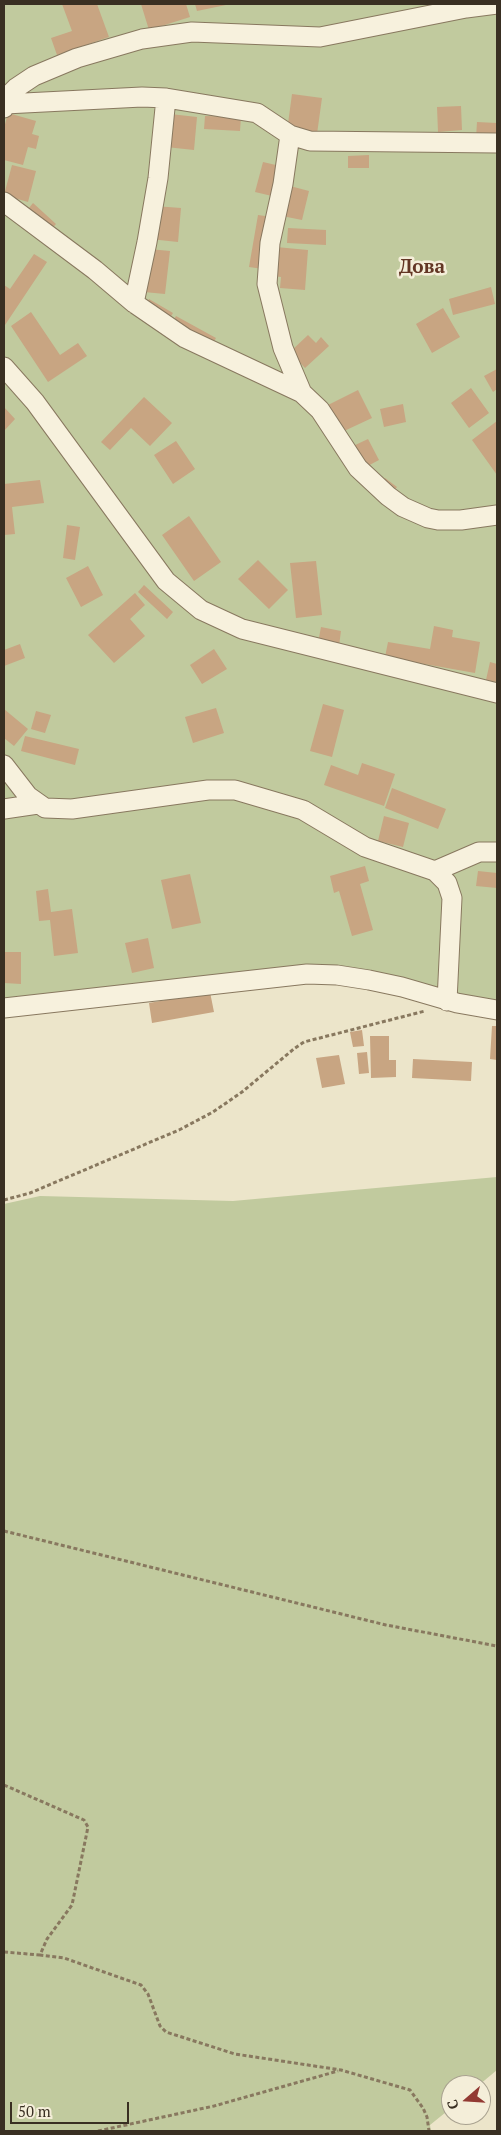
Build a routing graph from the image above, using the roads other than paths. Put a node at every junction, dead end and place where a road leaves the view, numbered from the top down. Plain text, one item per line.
1 (497, 4) edge
2 (166, 98) junction
3 (4, 106) edge
4 (290, 135) junction
5 (497, 143) edge
6 (4, 202) edge
7 (134, 303) junction
8 (4, 367) edge
9 (302, 393) junction
10 (497, 515) edge
11 (497, 693) edge
12 (4, 765) edge
13 (38, 804) junction
14 (4, 809) edge
15 (497, 852) edge
16 (435, 871) junction
17 (447, 1001) junction
18 (4, 1008) edge
19 (497, 1010) edge

1 - 3 street
2 - 3 street
2 - 4 street
2 - 7 street
4 - 5 street
4 - 9 street
6 - 7 street
7 - 9 street
8 - 11 street
9 - 10 street
12 - 13 street
13 - 14 street
13 - 16 street
15 - 16 street
16 - 17 street
17 - 18 street
17 - 19 street

